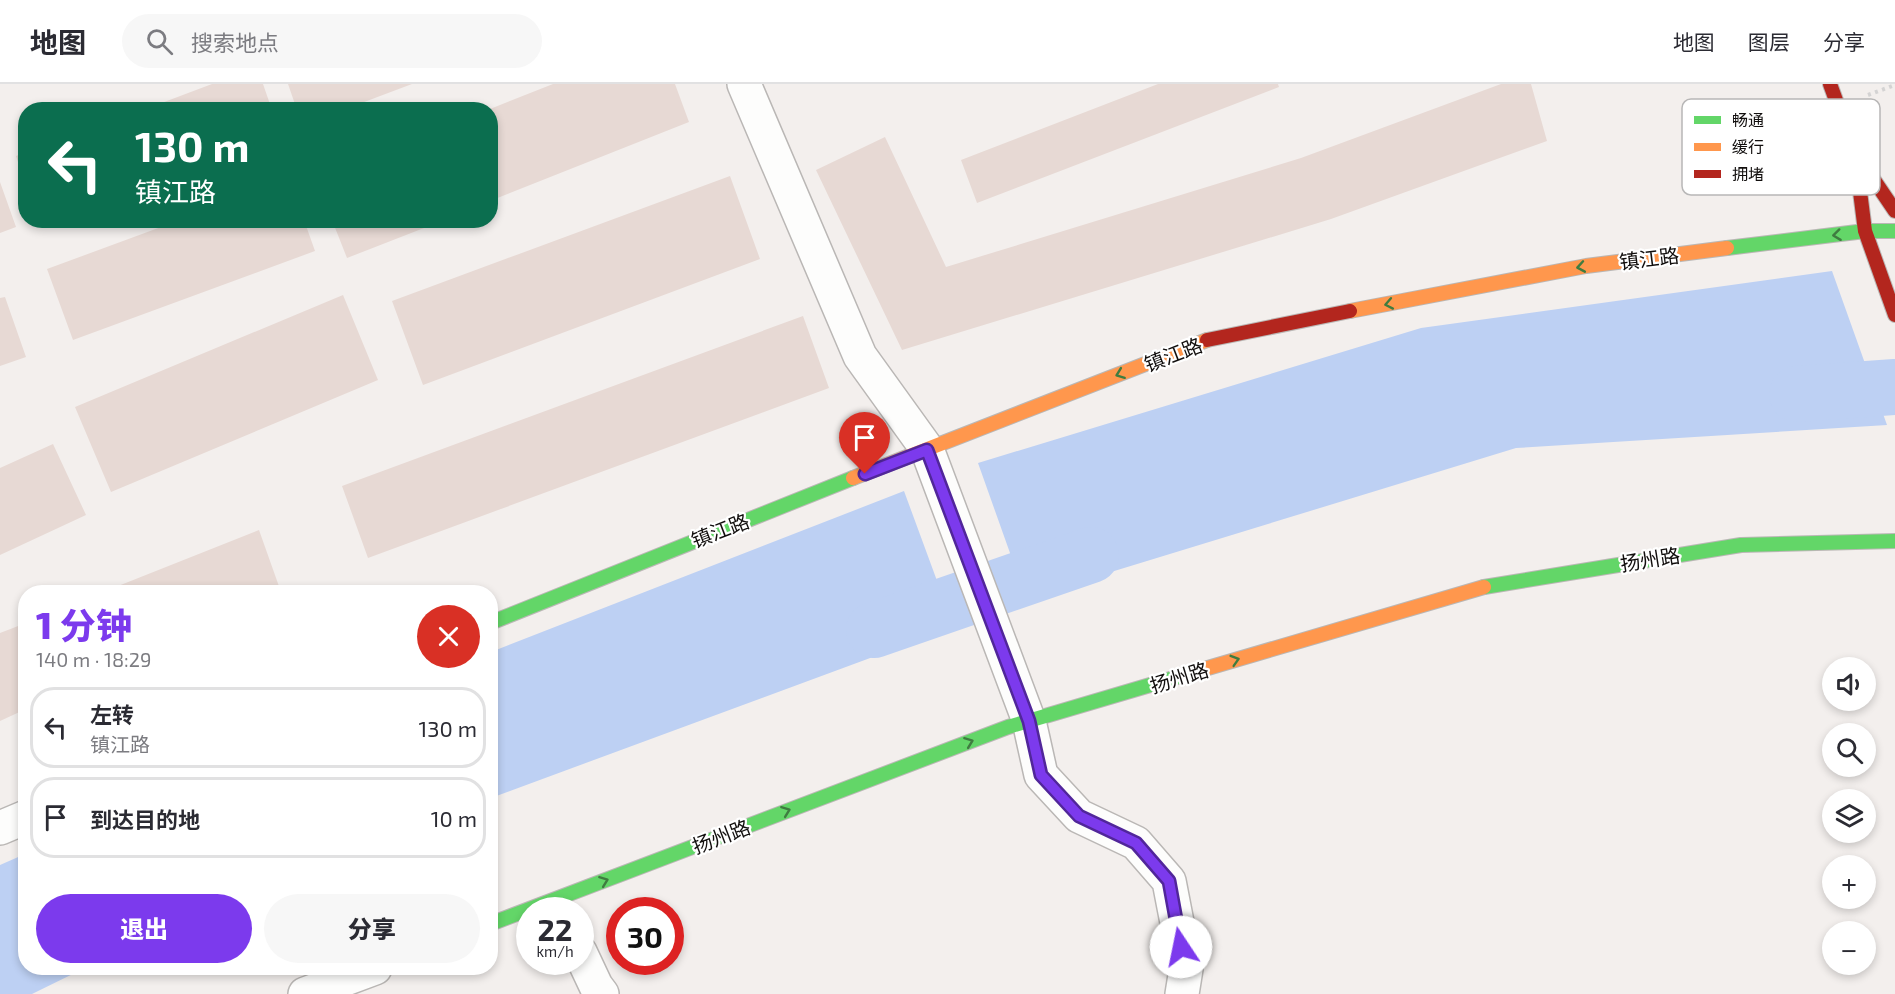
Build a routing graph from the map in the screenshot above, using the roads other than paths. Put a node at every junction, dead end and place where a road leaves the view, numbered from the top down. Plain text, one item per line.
1 (744, 84) edge
2 (1830, 84) edge
3 (1836, 99) edge
4 (1880, 189) edge
5 (1860, 195) edge
6 (1895, 211) edge
7 (1864, 231) junction
8 (1895, 231) edge
9 (1895, 315) edge
10 (927, 450) junction
11 (1895, 541) edge
12 (498, 620) edge
13 (1029, 721) junction
14 (18, 820) edge
15 (0, 828) edge
16 (579, 897) edge
17 (516, 917) edge
18 (498, 922) edge
19 (356, 975) edge
20 (591, 975) edge
21 (305, 994) edge
22 (602, 994) edge
23 (1182, 994) edge

1 - 10 street
2 - 3 street
4 - 6 street
5 - 7 street
7 - 8 street, 镇江路
7 - 9 street
7 -> 10 street, 镇江路
10 - 12 street, 镇江路
10 - 13 street
13 -> 11 street, 扬州路
16 -> 13 street, 扬州路
13 - 23 street
14 - 15 street
17 - 18 street, 扬州路
19 - 21 street
20 - 22 street

